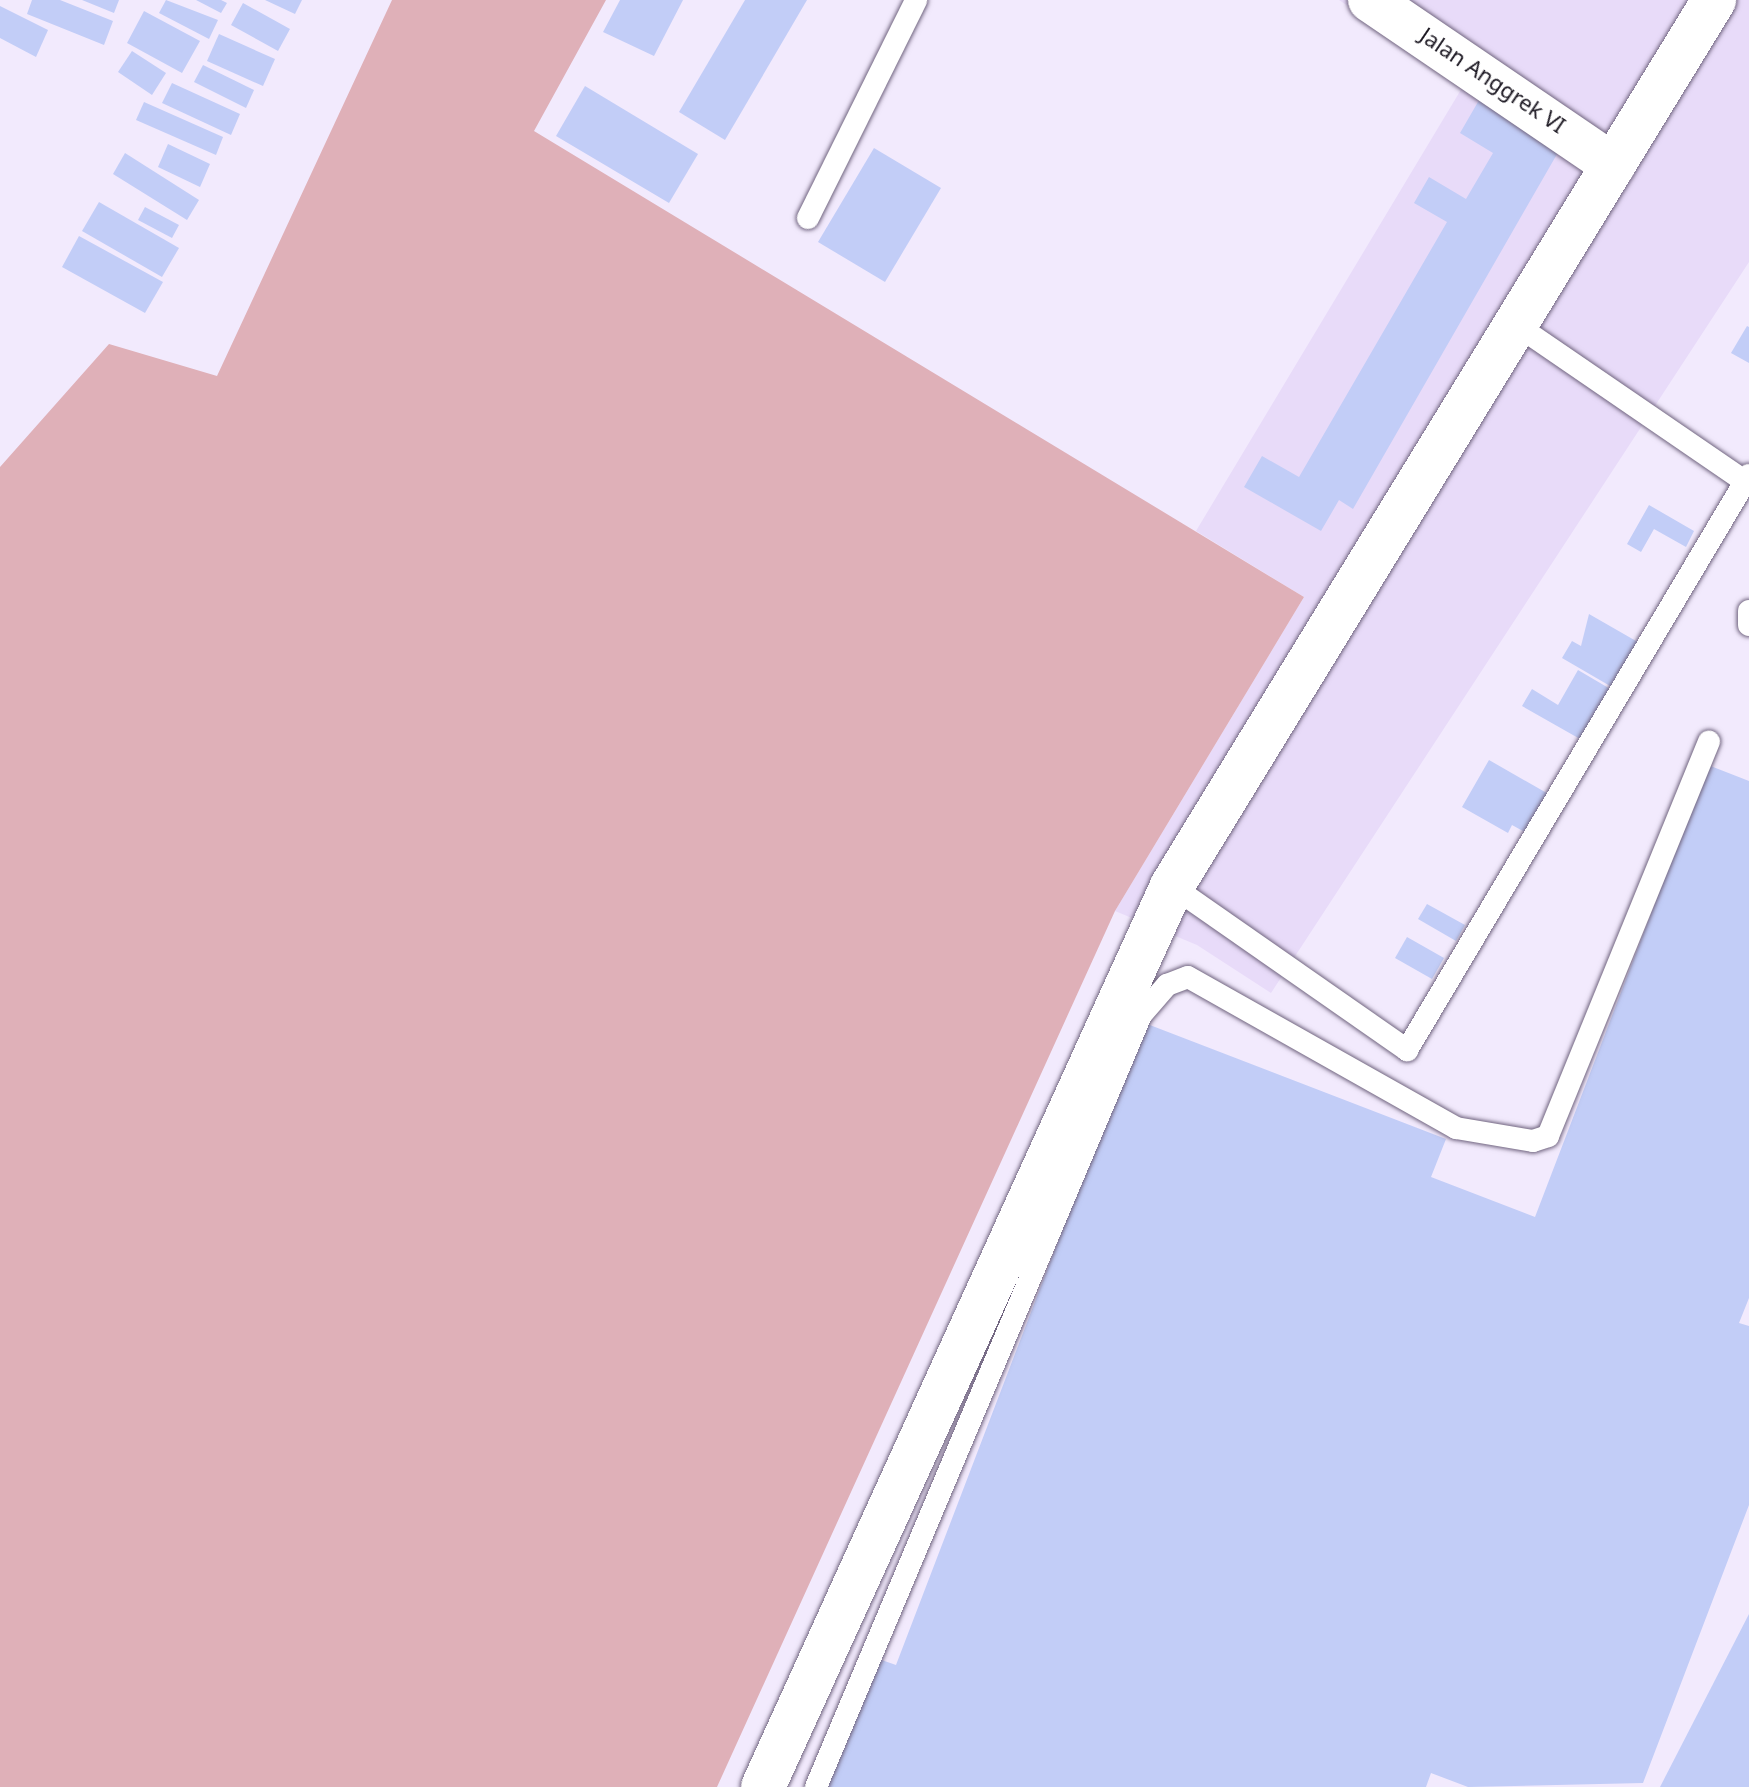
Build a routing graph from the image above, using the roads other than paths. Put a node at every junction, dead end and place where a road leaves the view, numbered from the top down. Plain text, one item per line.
1 (916, 0) edge
2 (1370, 0) edge
3 (1714, 0) edge
4 (1613, 165) junction
5 (808, 218) dead end
6 (1515, 324) junction
7 (1747, 478) edge
8 (1749, 611) edge
9 (1749, 625) edge
10 (1709, 742) dead end
11 (1172, 886) junction
12 (763, 1787) edge
13 (816, 1787) edge

1 - 5 lane
2 - 4 street, Jalan Anggrek VI
3 - 4 street
4 - 6 street
6 - 7 lane
6 - 11 street
7 - 11 lane
8 - 9 lane
10 - 13 lane
11 - 12 street

